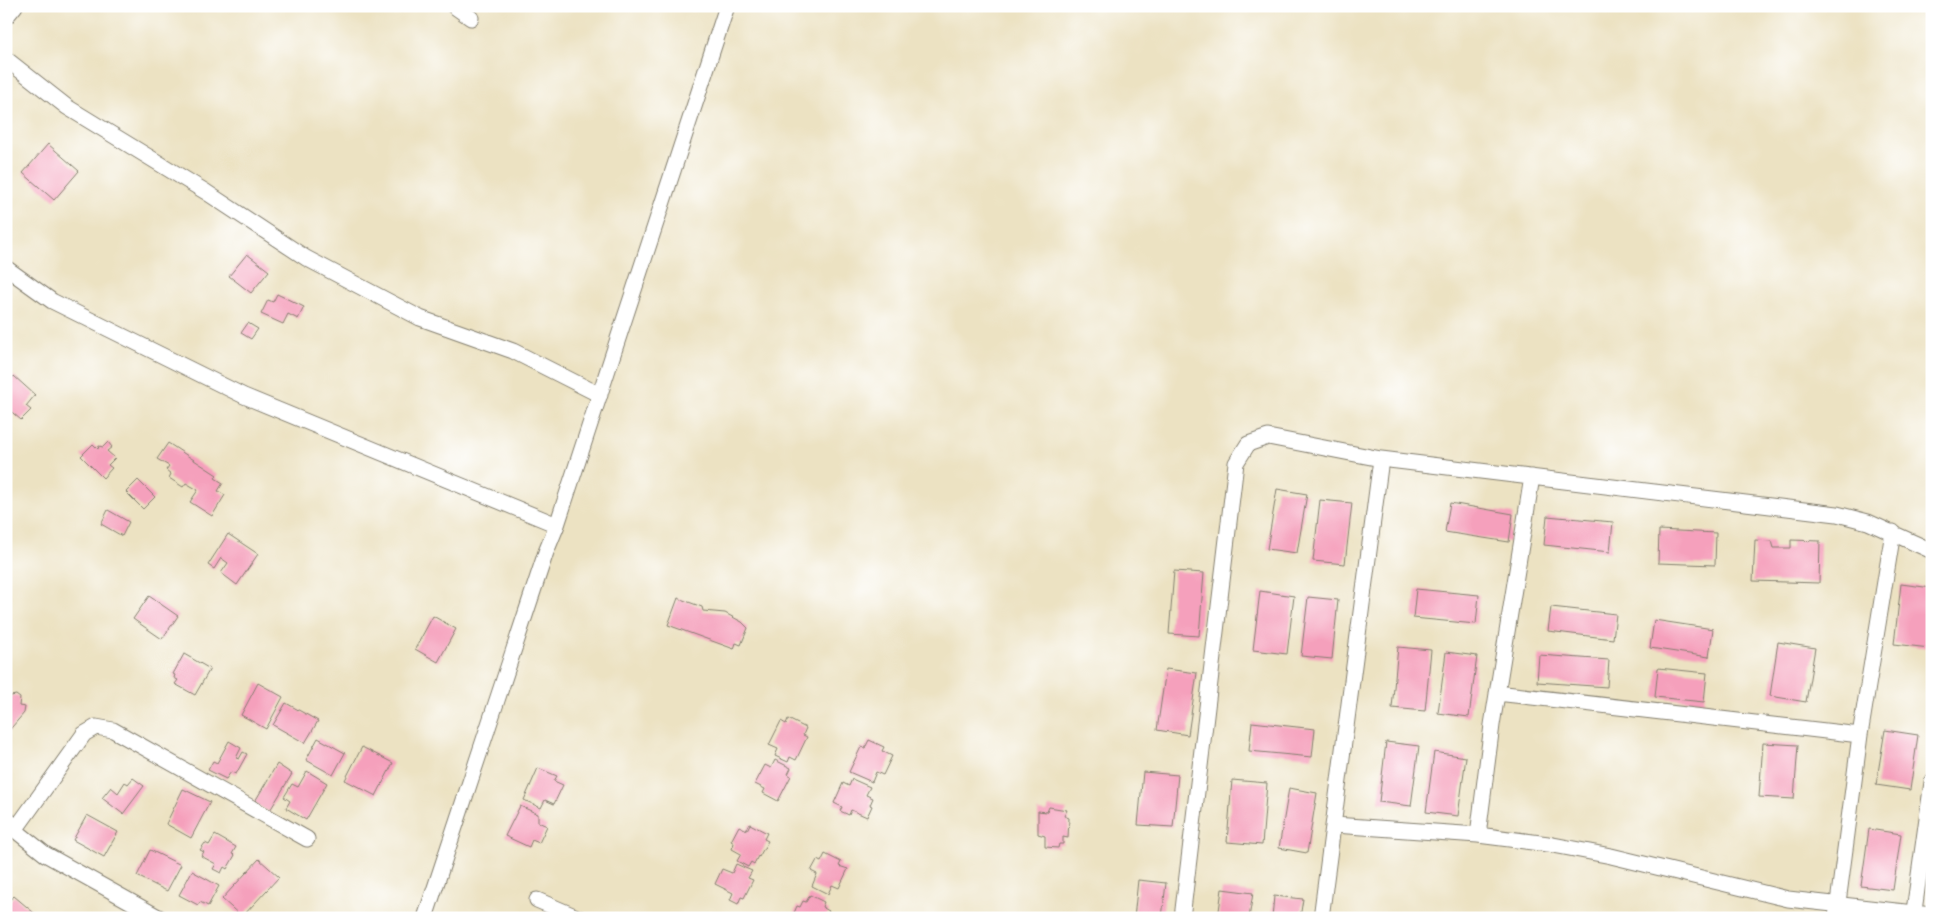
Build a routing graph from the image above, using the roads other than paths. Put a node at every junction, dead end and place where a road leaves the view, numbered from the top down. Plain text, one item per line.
1 (15, 6) edge
2 (454, 6) edge
3 (727, 6) edge
4 (6, 18) edge
5 (471, 18) dead end
6 (6, 59) edge
7 (6, 268) edge
8 (600, 395) junction
9 (1381, 459) junction
10 (1532, 477) junction
11 (557, 525) junction
12 (1893, 532) junction
13 (1932, 551) edge
14 (1497, 693) junction
15 (1860, 735) junction
16 (1932, 782) edge
17 (10, 824) edge
18 (1334, 826) junction
19 (1478, 835) junction
20 (307, 839) dead end
21 (537, 900) dead end
22 (1837, 911) edge
23 (1932, 915) edge
24 (1913, 916) edge
25 (160, 918) edge
26 (425, 918) edge
27 (579, 918) edge
28 (1182, 918) edge
29 (1321, 918) edge

1 - 4 street
2 - 5 street
3 - 8 street
6 - 8 street
7 - 11 street
8 - 11 street
9 - 10 street
9 - 18 street
9 - 28 street
10 - 12 street
10 - 14 street
11 - 26 street
12 - 13 street
12 - 15 street
14 - 15 street
14 - 19 street
15 - 22 street
16 - 24 street
17 - 20 street
17 - 25 street
18 - 19 street
18 - 29 street
19 - 22 street
21 - 27 street
22 - 24 street
23 - 24 street

